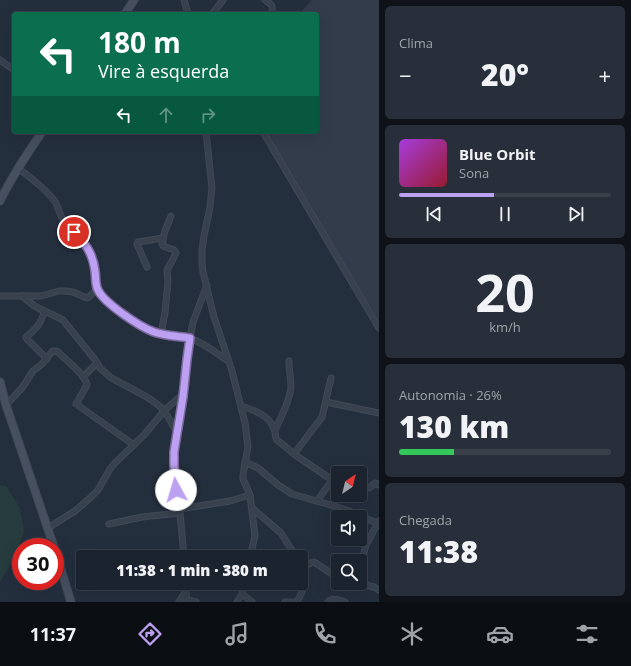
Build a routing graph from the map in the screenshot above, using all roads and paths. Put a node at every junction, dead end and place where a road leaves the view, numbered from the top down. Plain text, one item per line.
1 (134, 0) edge
2 (184, 0) edge
3 (223, 0) edge
4 (265, 0) edge
5 (126, 12) edge
6 (187, 12) edge
7 (214, 12) edge
8 (272, 12) edge
9 (0, 60) edge
10 (12, 69) edge
11 (41, 134) edge
12 (206, 134) edge
13 (264, 134) edge
14 (18, 168) junction
15 (0, 201) edge
16 (171, 216) dead end
17 (163, 238) junction
18 (146, 268) dead end
19 (207, 285) junction
20 (97, 289) junction
21 (0, 296) edge
22 (23, 296) junction
23 (44, 311) junction
24 (379, 328) edge
25 (161, 334) junction
26 (190, 338) junction
27 (47, 359) junction
28 (228, 361) junction
29 (288, 361) dead end
30 (97, 363) junction
31 (83, 377) junction
32 (331, 378) dead end
33 (0, 382) edge
34 (184, 393) junction
35 (326, 402) junction
36 (6, 405) junction
37 (241, 406) junction
38 (164, 411) junction
39 (379, 413) edge
40 (275, 430) junction
41 (177, 433) junction
42 (134, 445) junction
43 (294, 454) junction
44 (245, 462) junction
45 (331, 479) edge
46 (331, 481) edge
47 (379, 485) edge
48 (367, 487) edge
49 (250, 495) junction
50 (317, 500) junction
51 (252, 508) junction
52 (180, 511) junction
53 (379, 522) edge
54 (109, 524) dead end
55 (48, 528) junction
56 (51, 538) edge
57 (183, 550) edge
58 (252, 550) edge
59 (292, 550) edge
60 (364, 554) edge
61 (308, 564) edge
62 (331, 573) edge
63 (64, 579) edge
64 (367, 585) edge
65 (242, 590) edge
66 (301, 590) edge
67 (379, 590) edge
68 (185, 592) joint
69 (242, 594) junction
70 (187, 601) edge
71 (71, 602) edge
72 (179, 602) edge
73 (196, 602) edge
74 (237, 602) edge
75 (252, 602) edge
76 (285, 602) edge
77 (328, 602) edge
78 (344, 602) edge

1 - 5 main road
2 - 6 street
3 - 7 street
4 - 8 street
9 - 10 street
11 - 14 main road
12 - 19 street
13 - 24 street
14 - 15 main road
14 - 20 street
16 - 17 street
17 - 18 street
17 - 25 street
19 - 26 street
19 - 28 street
20 - 22 street
20 - 25 street
21 - 22 street
22 - 23 street
23 - 27 street
23 - 30 street
25 - 26 street
26 - 28 street
26 - 34 street
27 - 31 street
27 - 36 street
28 - 37 street
29 - 40 street
30 - 31 street
30 - 38 street
31 - 42 street
32 - 35 street
33 - 36 main road
34 - 38 street
34 - 41 street
35 - 39 street
35 - 43 street
36 - 55 main road
37 - 40 street
37 - 44 street
38 - 41 street
38 - 42 street
40 - 43 street
41 - 52 street
42 - 55 street
43 - 45 street
44 - 49 street
44 - 50 street
46 - 50 street
47 - 48 street
49 - 51 street
49 - 52 street
50 - 53 street
51 - 58 street
51 - 59 street
52 - 54 street
52 - 57 street
53 - 60 street
55 - 56 main road
61 - 62 street
63 - 71 main road
64 - 67 street
65 - 69 street
66 - 76 street
68 - 70 street
68 - 72 street
69 - 74 street
69 - 75 street
70 - 73 street
77 - 78 street

